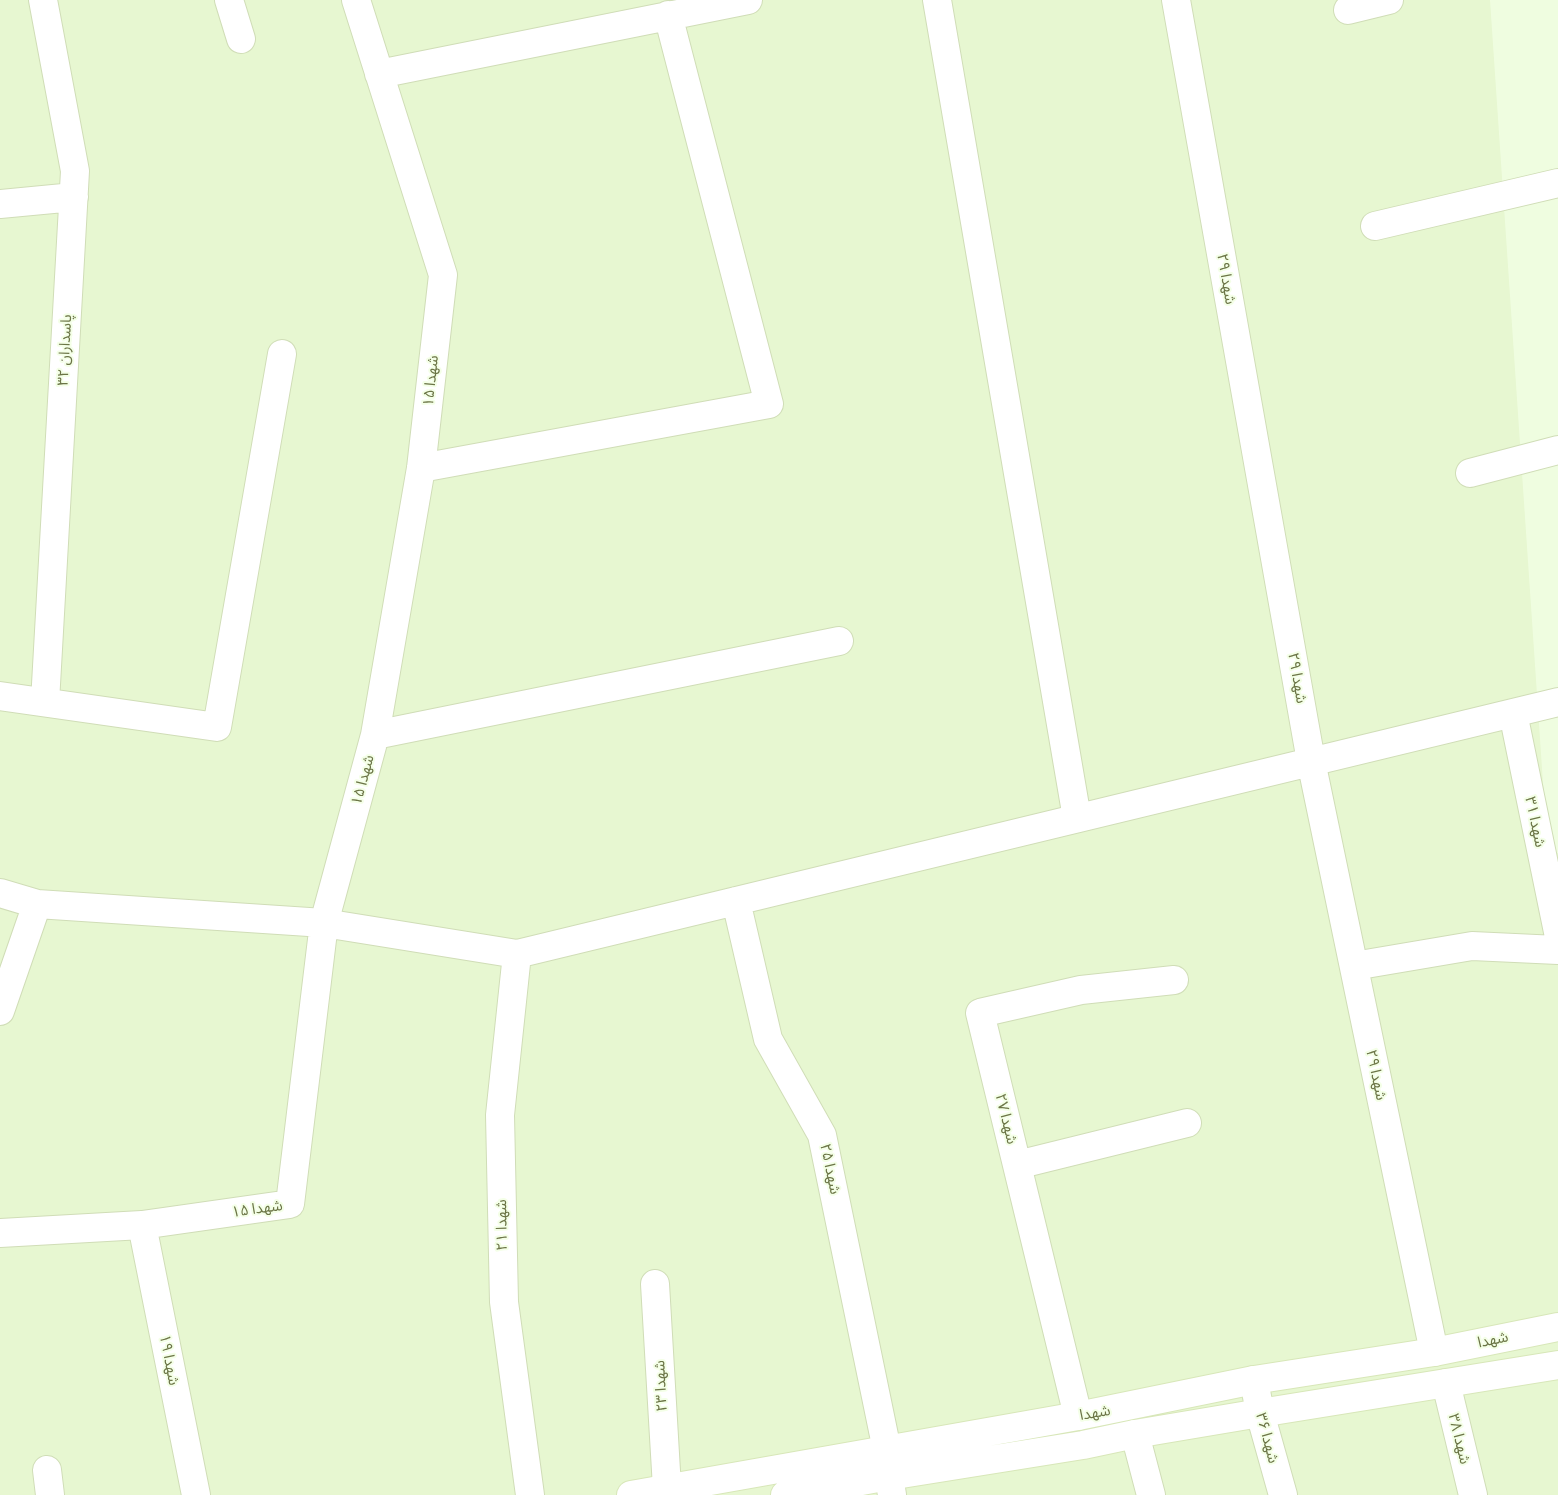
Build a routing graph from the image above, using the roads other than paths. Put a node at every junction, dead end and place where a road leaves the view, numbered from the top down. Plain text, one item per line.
1 (43, 0) edge
2 (229, 0) edge
3 (356, 0) edge
4 (748, 0) edge
5 (937, 0) edge
6 (1176, 0) edge
7 (1389, 0) edge
8 (1348, 10) dead end
9 (668, 15) junction
10 (241, 39) dead end
11 (378, 74) junction
12 (1558, 183) edge
13 (74, 197) junction
14 (0, 204) edge
15 (1375, 226) dead end
16 (282, 354) dead end
17 (1558, 450) edge
18 (421, 468) junction
19 (1470, 473) dead end
20 (839, 640) dead end
21 (0, 696) edge
22 (45, 702) junction
23 (1558, 702) edge
24 (1513, 713) junction
25 (375, 735) junction
26 (1311, 761) junction
27 (1077, 818) junction
28 (0, 893) edge
29 (736, 900) junction
30 (37, 904) junction
31 (324, 923) junction
32 (1558, 932) edge
33 (1558, 950) edge
34 (517, 954) junction
35 (1354, 966) junction
36 (1174, 980) dead end
37 (0, 1011) edge
38 (1187, 1123) dead end
39 (1017, 1165) junction
40 (142, 1225) junction
41 (0, 1233) edge
42 (655, 1284) dead end
43 (1558, 1327) edge
44 (1434, 1352) junction
45 (1558, 1365) edge
46 (1254, 1380) junction
47 (1446, 1383) junction
48 (1260, 1413) junction
49 (1078, 1416) junction
50 (1135, 1434) junction
51 (890, 1474) edge
52 (667, 1488) junction
53 (196, 1495) edge
54 (530, 1495) edge
55 (631, 1495) edge
56 (785, 1495) edge
57 (1151, 1495) edge
58 (1283, 1495) edge
59 (1473, 1495) edge

1 - 13 street, پاسداران ۳۲
2 - 10 street
3 - 11 street, شهدا ۱۵
4 - 9 street
5 - 27 street
6 - 26 street, شهدا ۲۹
7 - 8 street
9 - 11 street
9 - 18 street
11 - 18 street, شهدا ۱۵
12 - 15 street
13 - 14 street
13 - 22 street, پاسداران ۳۲
16 - 22 street
17 - 19 street
18 - 25 street, شهدا ۱۵
20 - 25 street
21 - 22 street
23 - 24 street
24 - 26 street
24 - 32 street, شهدا ۳۱
25 - 31 street, شهدا ۱۵
26 - 27 street
26 - 35 street, شهدا ۲۹
27 - 29 street
28 - 30 street
29 - 34 street
29 - 51 street, شهدا ۲۵
30 - 31 street
30 - 37 street
31 - 34 street
31 - 40 street, شهدا ۱۵
33 - 35 street
34 - 54 street, شهدا ۲۱
35 - 44 street, شهدا ۲۹
36 - 39 street, شهدا ۲۷
38 - 39 street
39 - 49 street, شهدا ۲۷
40 - 41 street, شهدا ۱۵
40 - 53 street, شهدا ۱۹
42 - 52 street, شهدا ۲۳
43 - 44 street, شهدا
44 - 46 street, شهدا
45 - 47 street, شهدا
46 - 48 street, شهدا ۳۶
46 - 49 street, شهدا
47 - 48 street, شهدا
47 - 59 street, شهدا ۳۸
48 - 50 street, شهدا
48 - 58 street, شهدا ۳۶
49 - 51 street, شهدا
50 - 51 street, شهدا
50 - 57 street
51 - 52 street, شهدا
51 - 56 street, شهدا
52 - 55 street, شهدا

